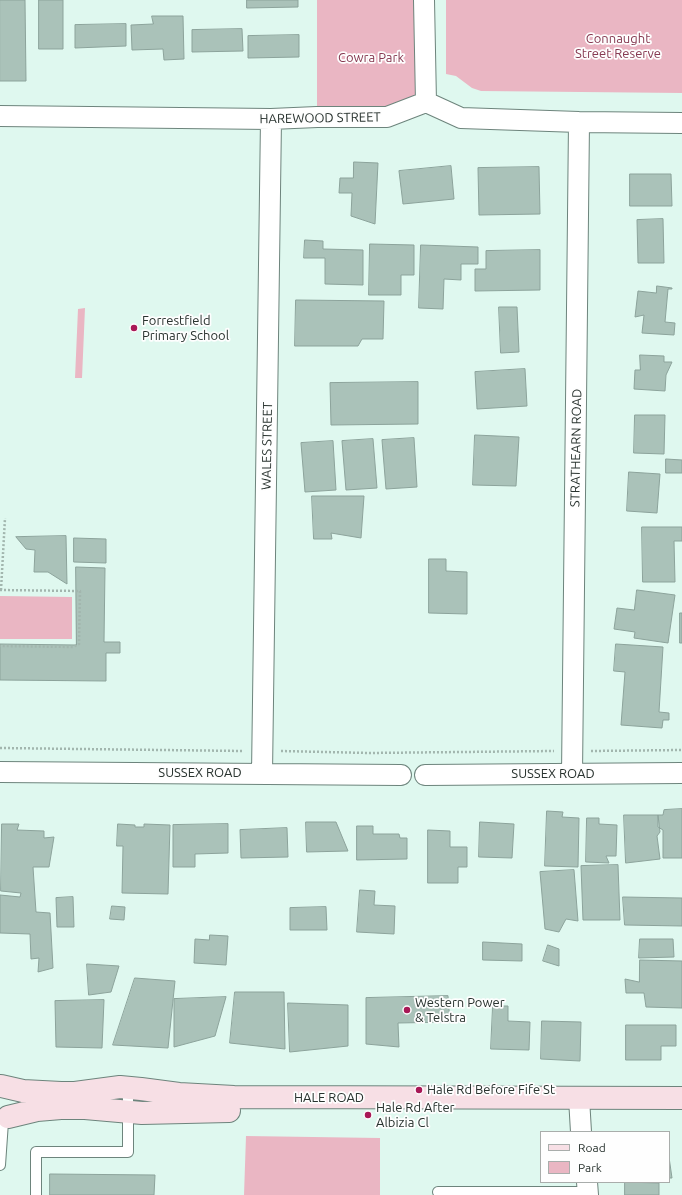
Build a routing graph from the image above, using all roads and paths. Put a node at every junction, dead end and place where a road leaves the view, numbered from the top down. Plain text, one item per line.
1 (424, 0) edge
2 (426, 102) junction
3 (0, 116) edge
4 (271, 119) junction
5 (579, 122) junction
6 (682, 123) edge
7 (5, 518) dead end
8 (0, 590) edge
9 (0, 646) edge
10 (0, 748) edge
11 (682, 750) edge
12 (263, 751) junction
13 (572, 751) junction
14 (0, 772) edge
15 (262, 773) junction
16 (682, 773) edge
17 (572, 774) junction
18 (401, 775) dead end
19 (424, 775) dead end
20 (1, 1086) edge
21 (128, 1088) junction
22 (682, 1098) edge
23 (580, 1103) junction
24 (682, 1109) edge
25 (128, 1112) junction
26 (4, 1121) edge
27 (581, 1131) edge
28 (0, 1165) edge
29 (588, 1190) edge
30 (438, 1192) dead end
31 (36, 1195) edge

1 - 2 street
2 - 4 street, HAREWOOD STREET
2 - 5 street
3 - 4 street, HAREWOOD STREET
4 - 12 street, WALES STREET
5 - 6 street
5 - 13 street, STRATHEARN ROAD
7 - 8 path
8 - 9 path
10 - 12 path
11 - 13 path
12 - 13 path
12 - 15 street, WALES STREET
13 - 17 street, STRATHEARN ROAD
14 - 15 street, SUSSEX ROAD
15 - 18 street, SUSSEX ROAD
16 - 17 street, SUSSEX ROAD
17 - 19 street, SUSSEX ROAD
20 - 21 main road, HALE ROAD
20 - 26 main road
21 - 23 main road, HALE ROAD
21 - 25 lane
22 - 23 main road, HALE ROAD
23 - 24 main road, HALE ROAD
23 - 25 main road, HALE ROAD
23 - 27 street
25 - 26 main road, HALE ROAD
25 - 31 lane
26 - 28 lane
29 - 30 lane

